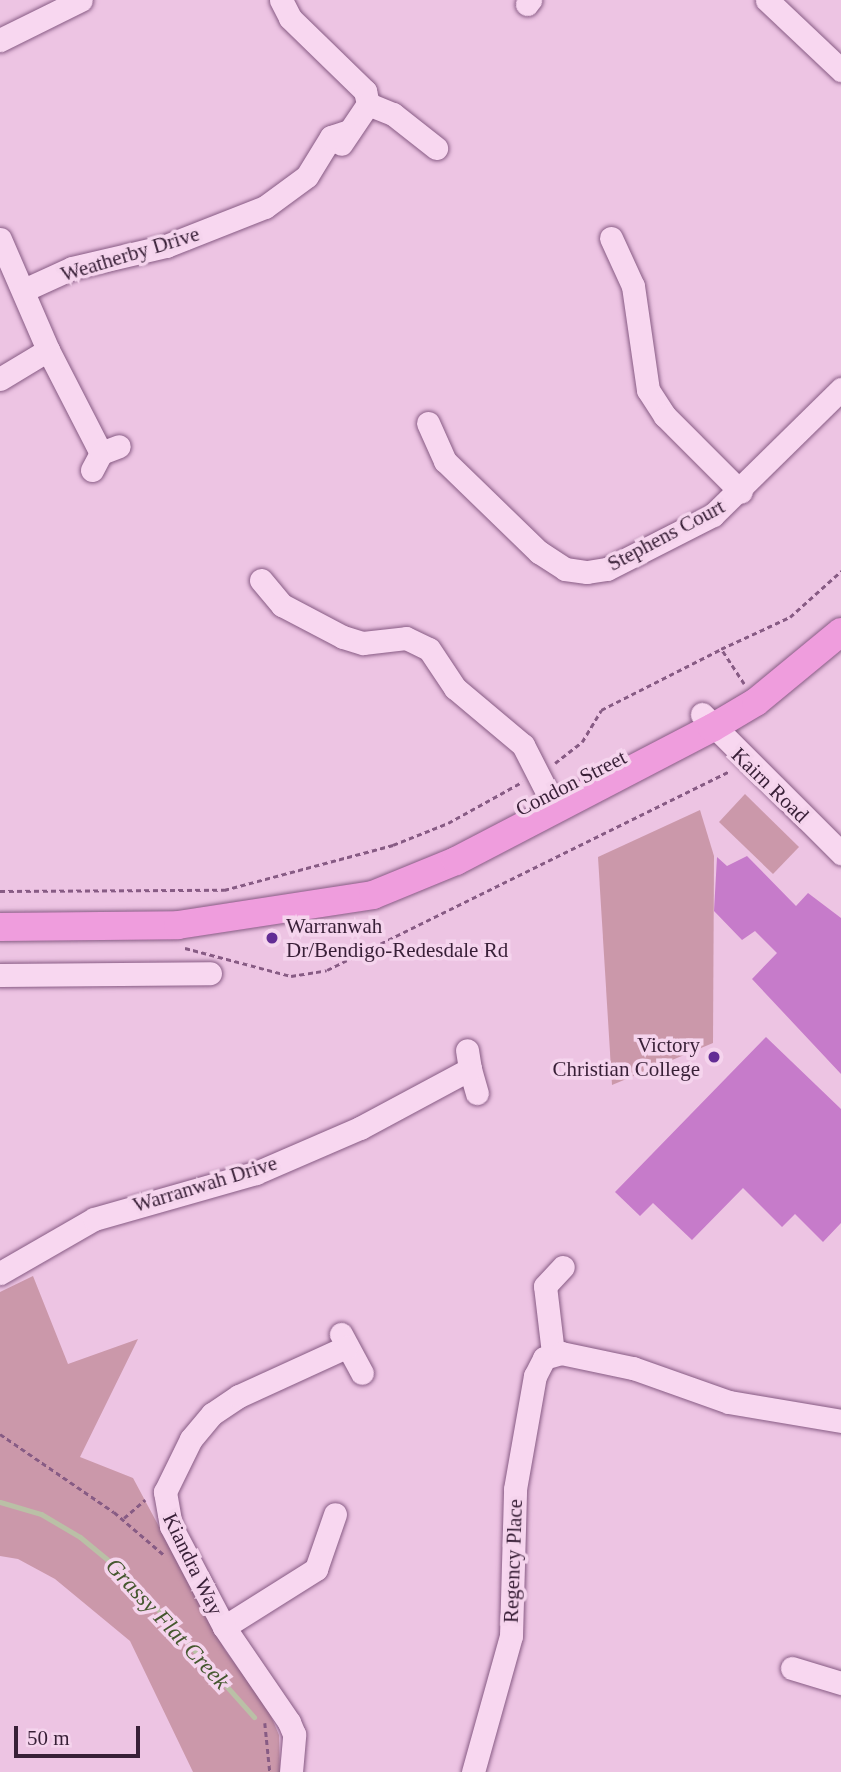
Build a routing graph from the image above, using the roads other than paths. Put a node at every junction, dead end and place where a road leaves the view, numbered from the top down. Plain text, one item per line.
1 (81, 0) edge
2 (281, 0) edge
3 (767, 0) edge
4 (0, 40) edge
5 (841, 71) edge
6 (368, 104) junction
7 (439, 152) dead end
8 (611, 238) dead end
9 (0, 239) edge
10 (24, 290) junction
11 (48, 350) junction
12 (0, 379) edge
13 (841, 389) edge
14 (428, 423) dead end
15 (104, 457) dead end
16 (741, 492) junction
17 (261, 580) dead end
18 (841, 613) edge
19 (841, 632) edge
20 (707, 721) junction
21 (544, 784) junction
22 (841, 853) edge
23 (280, 912) junction
24 (0, 927) edge
25 (210, 973) dead end
26 (0, 975) edge
27 (478, 1093) dead end
28 (563, 1267) dead end
29 (0, 1273) edge
30 (553, 1353) junction
31 (362, 1373) dead end
32 (841, 1421) edge
33 (337, 1512) dead end
34 (224, 1627) junction
35 (792, 1668) dead end
36 (841, 1683) edge
37 (291, 1772) edge
38 (472, 1772) edge

1 - 4 street
2 - 6 street
3 - 5 street
6 - 7 street
6 - 10 street, Weatherby Drive
8 - 16 street
9 - 10 street
10 - 11 street
11 - 12 street
11 - 15 street
13 - 16 street, Stephens Court
14 - 16 street, Stephens Court
17 - 21 street
18 - 20 main road, Condon Street
19 - 20 main road, Condon Street
20 - 21 main road, Condon Street
20 - 22 street, Kairn Road
20 - 23 main road, Condon Street
21 - 23 main road, Condon Street
23 - 24 main road, Condon Street
25 - 26 street
27 - 29 street, Warranwah Drive
28 - 30 street
30 - 32 street
30 - 38 street, Regency Place
31 - 34 street, Kiandra Way
33 - 34 street
34 - 37 street, Kiandra Way
35 - 36 street

